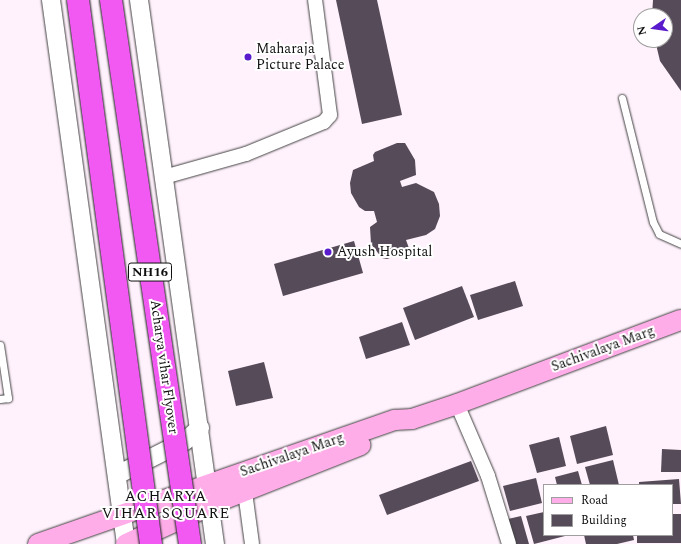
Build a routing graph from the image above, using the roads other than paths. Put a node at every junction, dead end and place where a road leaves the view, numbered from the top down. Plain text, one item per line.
1 (51, 0) edge
2 (78, 0) edge
3 (111, 0) edge
4 (139, 0) edge
5 (315, 0) edge
6 (622, 98) dead end
7 (164, 178) junction
8 (681, 244) edge
9 (681, 320) edge
10 (0, 345) edge
11 (0, 399) edge
12 (457, 404) junction
13 (412, 419) junction
14 (200, 428) junction
15 (117, 475) junction
16 (206, 484) junction
17 (245, 492) junction
18 (209, 506) junction
19 (120, 514) junction
20 (38, 544) edge
21 (126, 544) edge
22 (151, 544) edge
23 (190, 544) edge
24 (215, 544) edge
25 (252, 544) edge
26 (509, 544) edge

1 - 15 street
2 - 22 highway, NH16, bridge
3 - 23 highway, Acharya vihar Flyover / NH16, bridge
4 - 7 street
5 - 7 street
6 - 8 lane
7 - 14 street
9 - 12 main road, Sachivalaya Marg
10 - 11 lane
12 - 13 main road, Sachivalaya Marg
12 - 26 street
13 - 16 main road, Sachivalaya Marg
13 - 17 main road, Sachivalaya Marg
14 - 15 street
14 - 16 street
15 - 19 street
16 - 18 street
16 - 19 main road, Sachivalaya Marg
17 - 18 main road, Sachivalaya Marg
17 - 25 street
18 - 21 main road, Sachivalaya Marg
18 - 24 street
19 - 20 main road, Sachivalaya Marg
19 - 21 street

